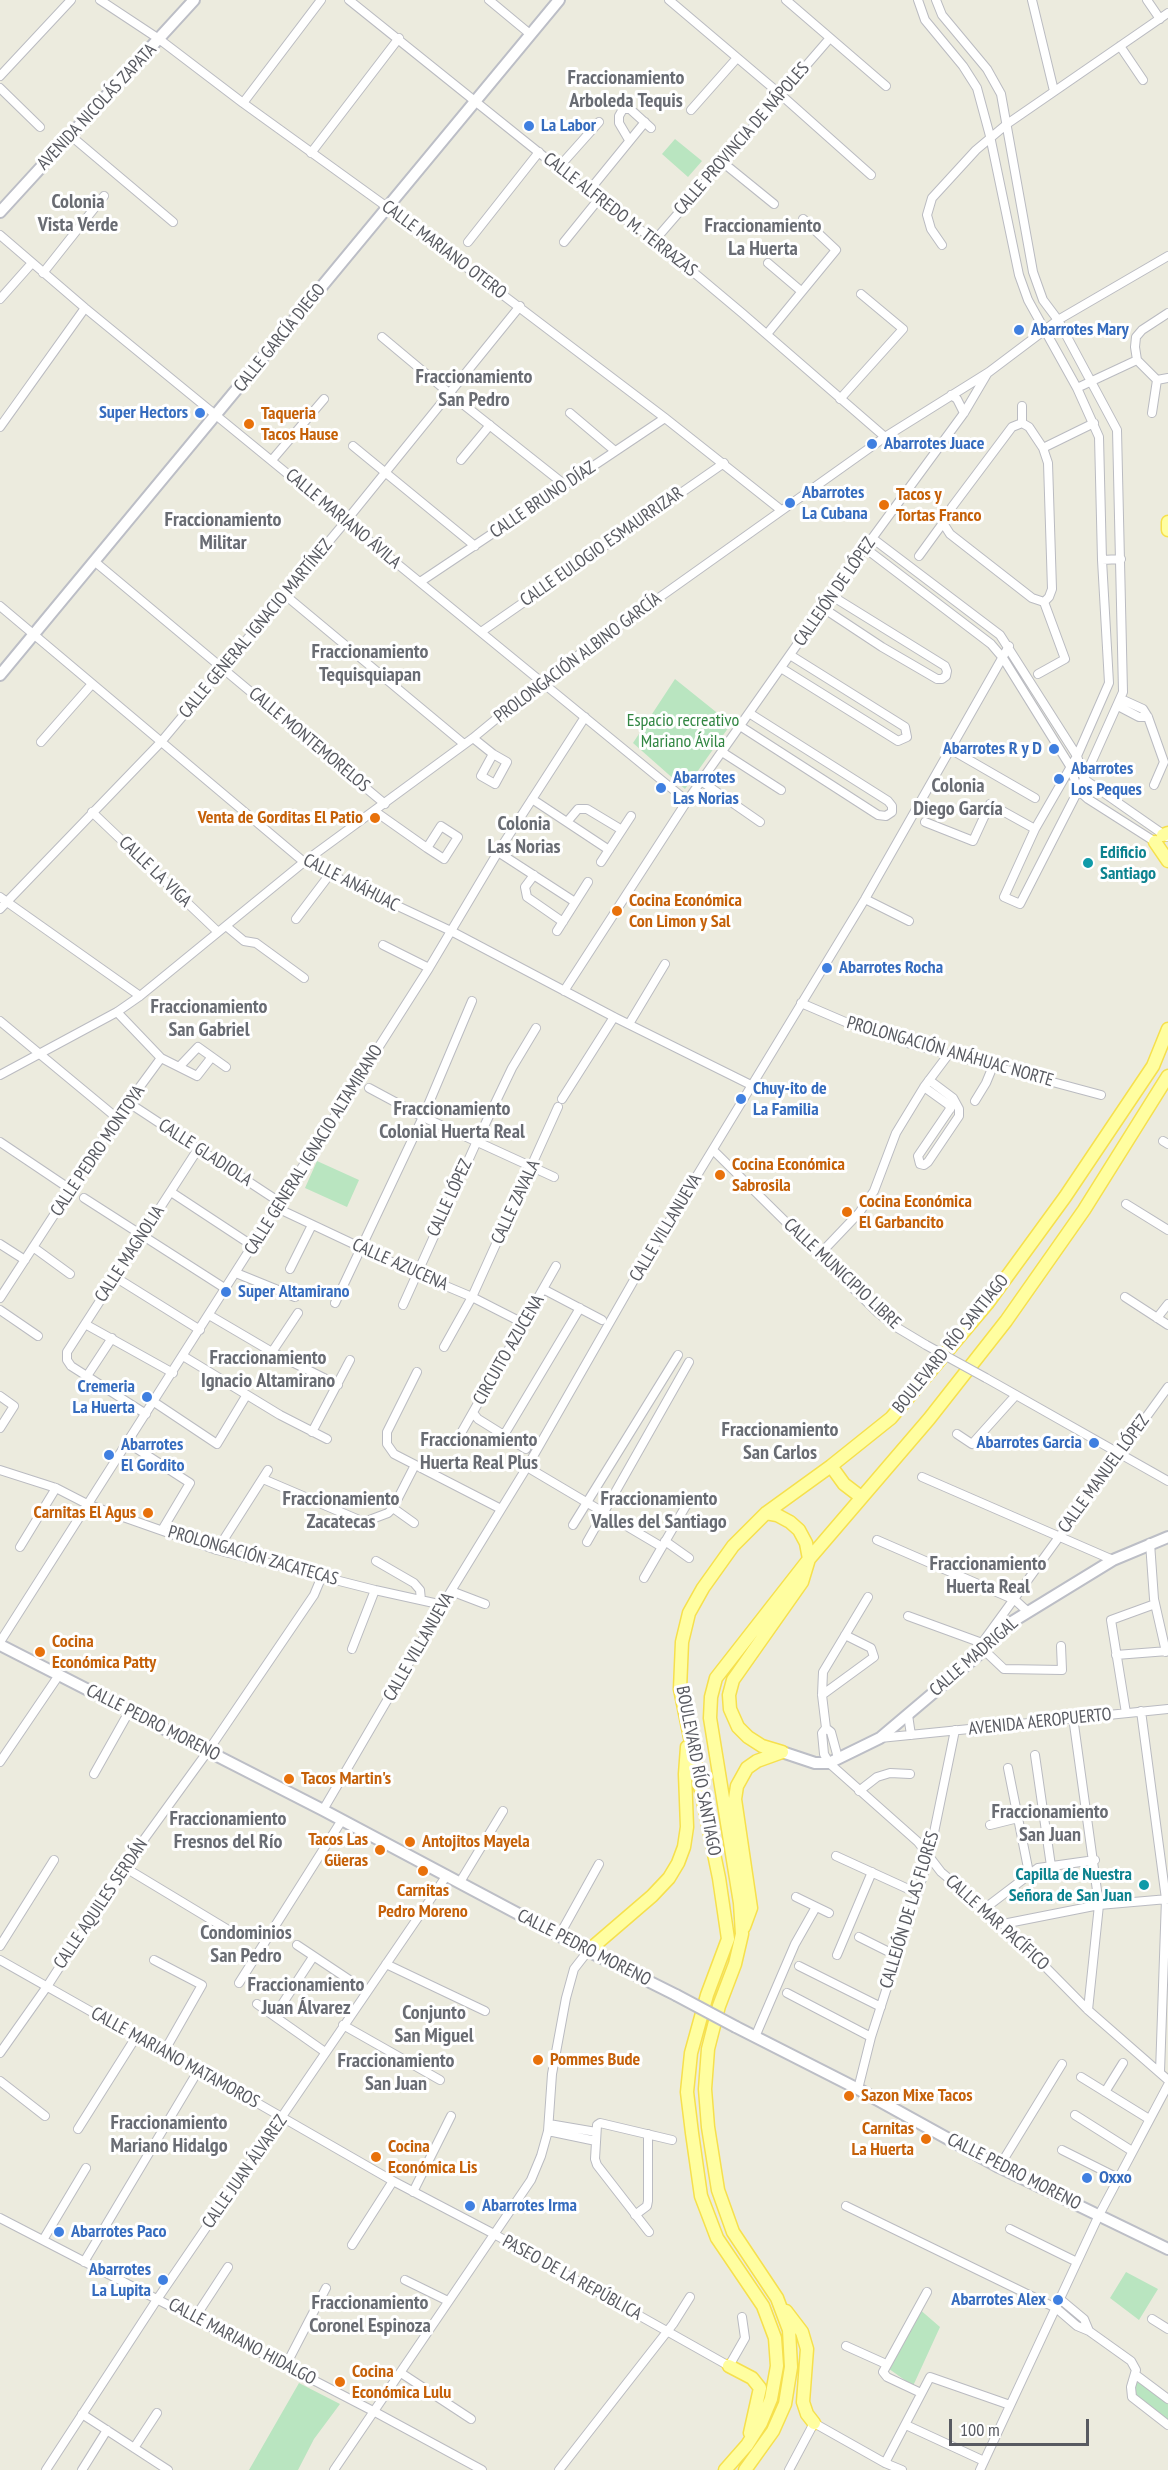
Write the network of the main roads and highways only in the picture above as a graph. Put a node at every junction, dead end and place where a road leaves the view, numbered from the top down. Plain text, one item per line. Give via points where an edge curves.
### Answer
1 (1168, 522) edge
2 (1168, 530) edge
3 (1163, 837) edge
4 (1168, 861) edge
5 (1168, 1019) edge
6 (1167, 1032) edge
7 (1168, 1076) edge
8 (831, 1466) junction
9 (861, 1497) junction
10 (766, 1513) junction
11 (809, 1559) junction
12 (688, 1734) junction
13 (742, 1934) junction
14 (588, 1951) road end
15 (777, 2298) junction
16 (729, 2366) road end
17 (814, 2423) road end
18 (747, 2445) junction
19 (725, 2470) edge
20 (745, 2470) edge

1 - 2 main road
3 - 4 main road
5 - 6 main road, BOULEVARD RÍO SANTIAGO
6 - 8 main road, BOULEVARD RÍO SANTIAGO via 1153,1066 987,1304 891,1418
7 - 9 main road, BOULEVARD RÍO SANTIAGO via 1084,1210 1006,1321
8 - 9 main road via 844,1484
8 - 10 main road, BOULEVARD RÍO SANTIAGO
9 - 11 main road, BOULEVARD RÍO SANTIAGO
10 - 11 main road via 783,1518 799,1530
10 - 12 main road, BOULEVARD RÍO SANTIAGO via 733,1546 689,1613 682,1642 680,1689
11 - 13 main road, BOULEVARD RÍO SANTIAGO via 716,1678 711,1697 710,1718
11 - 13 main road via 802,1582 733,1680 729,1695 738,1727 762,1746 782,1752 747,1768 737,1786 735,1799 751,1908
12 - 14 main road via 687,1827 678,1863 652,1896
12 - 18 main road, BOULEVARD RÍO SANTIAGO via 728,1939 691,2054 687,2092 701,2196 717,2238 763,2306 776,2338 776,2384
13 - 15 main road, BOULEVARD RÍO SANTIAGO via 708,2049 708,2127 718,2190 733,2232
15 - 17 main road via 802,2332 807,2349 803,2402
15 - 20 main road, BOULEVARD RÍO SANTIAGO via 789,2330 791,2367 785,2404 769,2438
16 - 18 main road via 752,2378 760,2388
18 - 19 main road, BOULEVARD RÍO SANTIAGO

